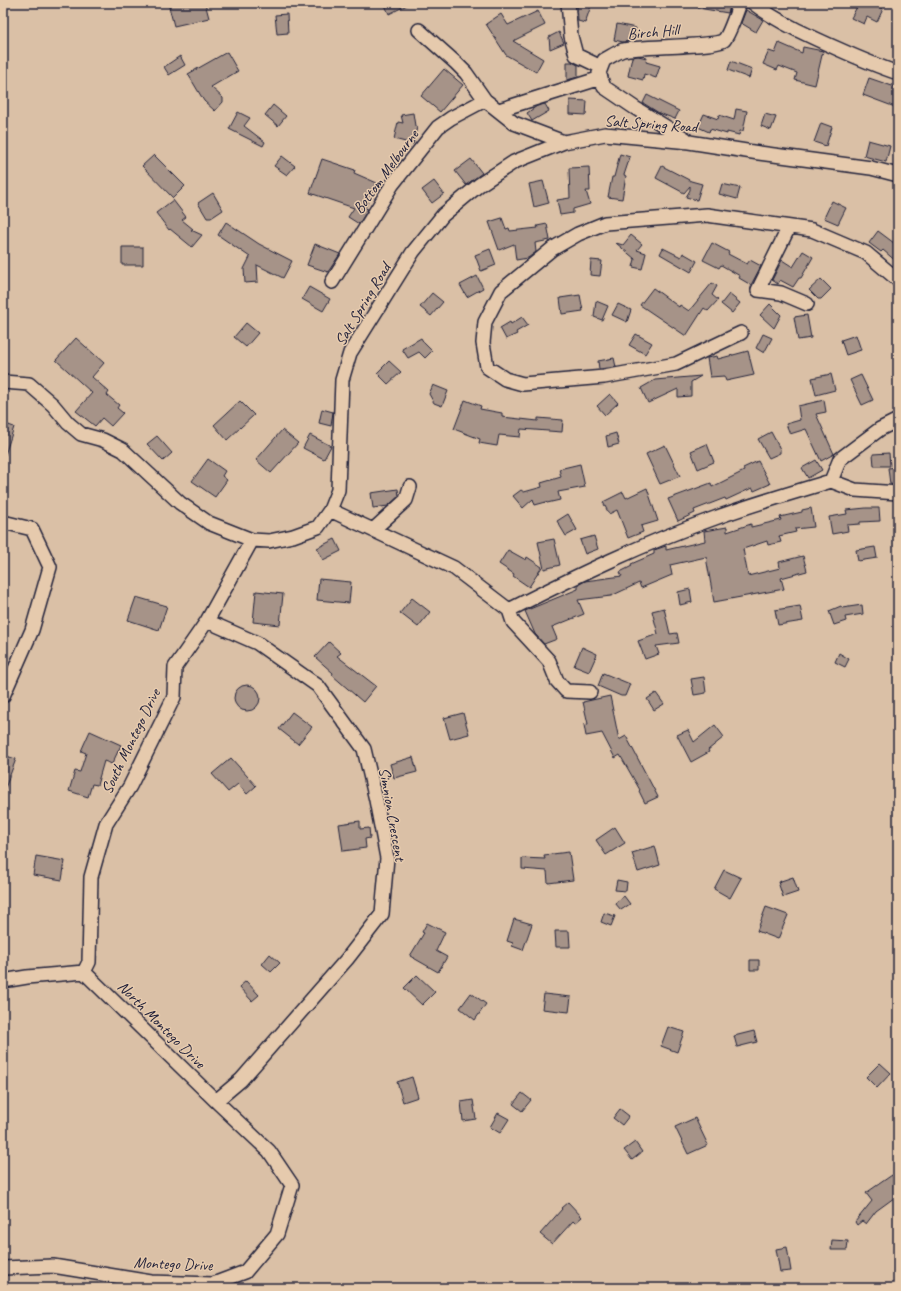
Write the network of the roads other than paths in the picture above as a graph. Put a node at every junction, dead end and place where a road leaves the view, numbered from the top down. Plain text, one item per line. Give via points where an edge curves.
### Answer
1 (568, 3) edge
2 (740, 3) edge
3 (752, 3) edge
4 (418, 30) dead end
5 (601, 73) junction
6 (898, 73) edge
7 (485, 100) junction
8 (499, 110) junction
9 (564, 142) junction
10 (690, 142) junction
11 (898, 175) edge
12 (789, 226) junction
13 (898, 280) edge
14 (332, 282) dead end
15 (806, 304) dead end
16 (741, 334) dead end
17 (3, 382) edge
18 (898, 420) edge
19 (830, 481) junction
20 (410, 488) dead end
21 (898, 493) edge
22 (330, 510) junction
23 (3, 522) edge
24 (373, 530) junction
25 (252, 540) junction
26 (509, 610) junction
27 (207, 621) junction
28 (590, 692) dead end
29 (3, 696) edge
30 (84, 972) junction
31 (3, 981) edge
32 (216, 1101) junction
33 (3, 1268) edge

1 - 5 street via 571,36 576,54
2 - 5 street, Birch Hill via 729,33 722,41 622,50 604,60
3 - 6 street via 772,17 807,35 876,66
4 - 7 street via 466,73
5 - 8 street
5 - 10 street via 604,87
7 - 8 street
7 - 14 street, Bottom Melbourne via 438,127 392,185
8 - 9 street via 514,123
9 - 10 street, Salt Spring Road via 605,134
9 - 22 street, Salt Spring Road via 514,162 479,184 443,215 414,252 370,319 350,352 342,380 338,490
10 - 11 street, Salt Spring Road via 871,168
12 - 13 street via 812,230 866,253
12 - 15 street via 758,290 781,293
12 - 16 street via 707,215 605,223 578,234 552,249 501,291 485,322 483,343 487,367 505,379 523,384 604,377 676,364
17 - 25 street, Salt Spring Road via 29,384 81,434 103,440 123,450 180,503 210,523
18 - 19 street via 880,429 840,459
19 - 21 street via 855,490
19 - 26 street via 715,518 659,540
20 - 24 street via 406,500
22 - 24 street
22 - 25 street, Salt Spring Road via 318,526 293,536 269,541
23 - 29 street via 32,529 50,567 32,630
24 - 26 street via 454,568
25 - 27 street, South Montego Drive
26 - 28 street via 512,622 549,661 557,681 566,691
27 - 30 street, South Montego Drive via 175,667 174,697 130,786 106,824 92,877 89,962
27 - 32 street, Simnion Crescent via 257,643 318,686 364,749 387,858 382,914 347,959 241,1080
30 - 31 street
30 - 32 street, North Montego Drive
32 - 33 street, Montego Drive via 269,1151 292,1185 277,1234 245,1272 213,1284 152,1282 53,1266

